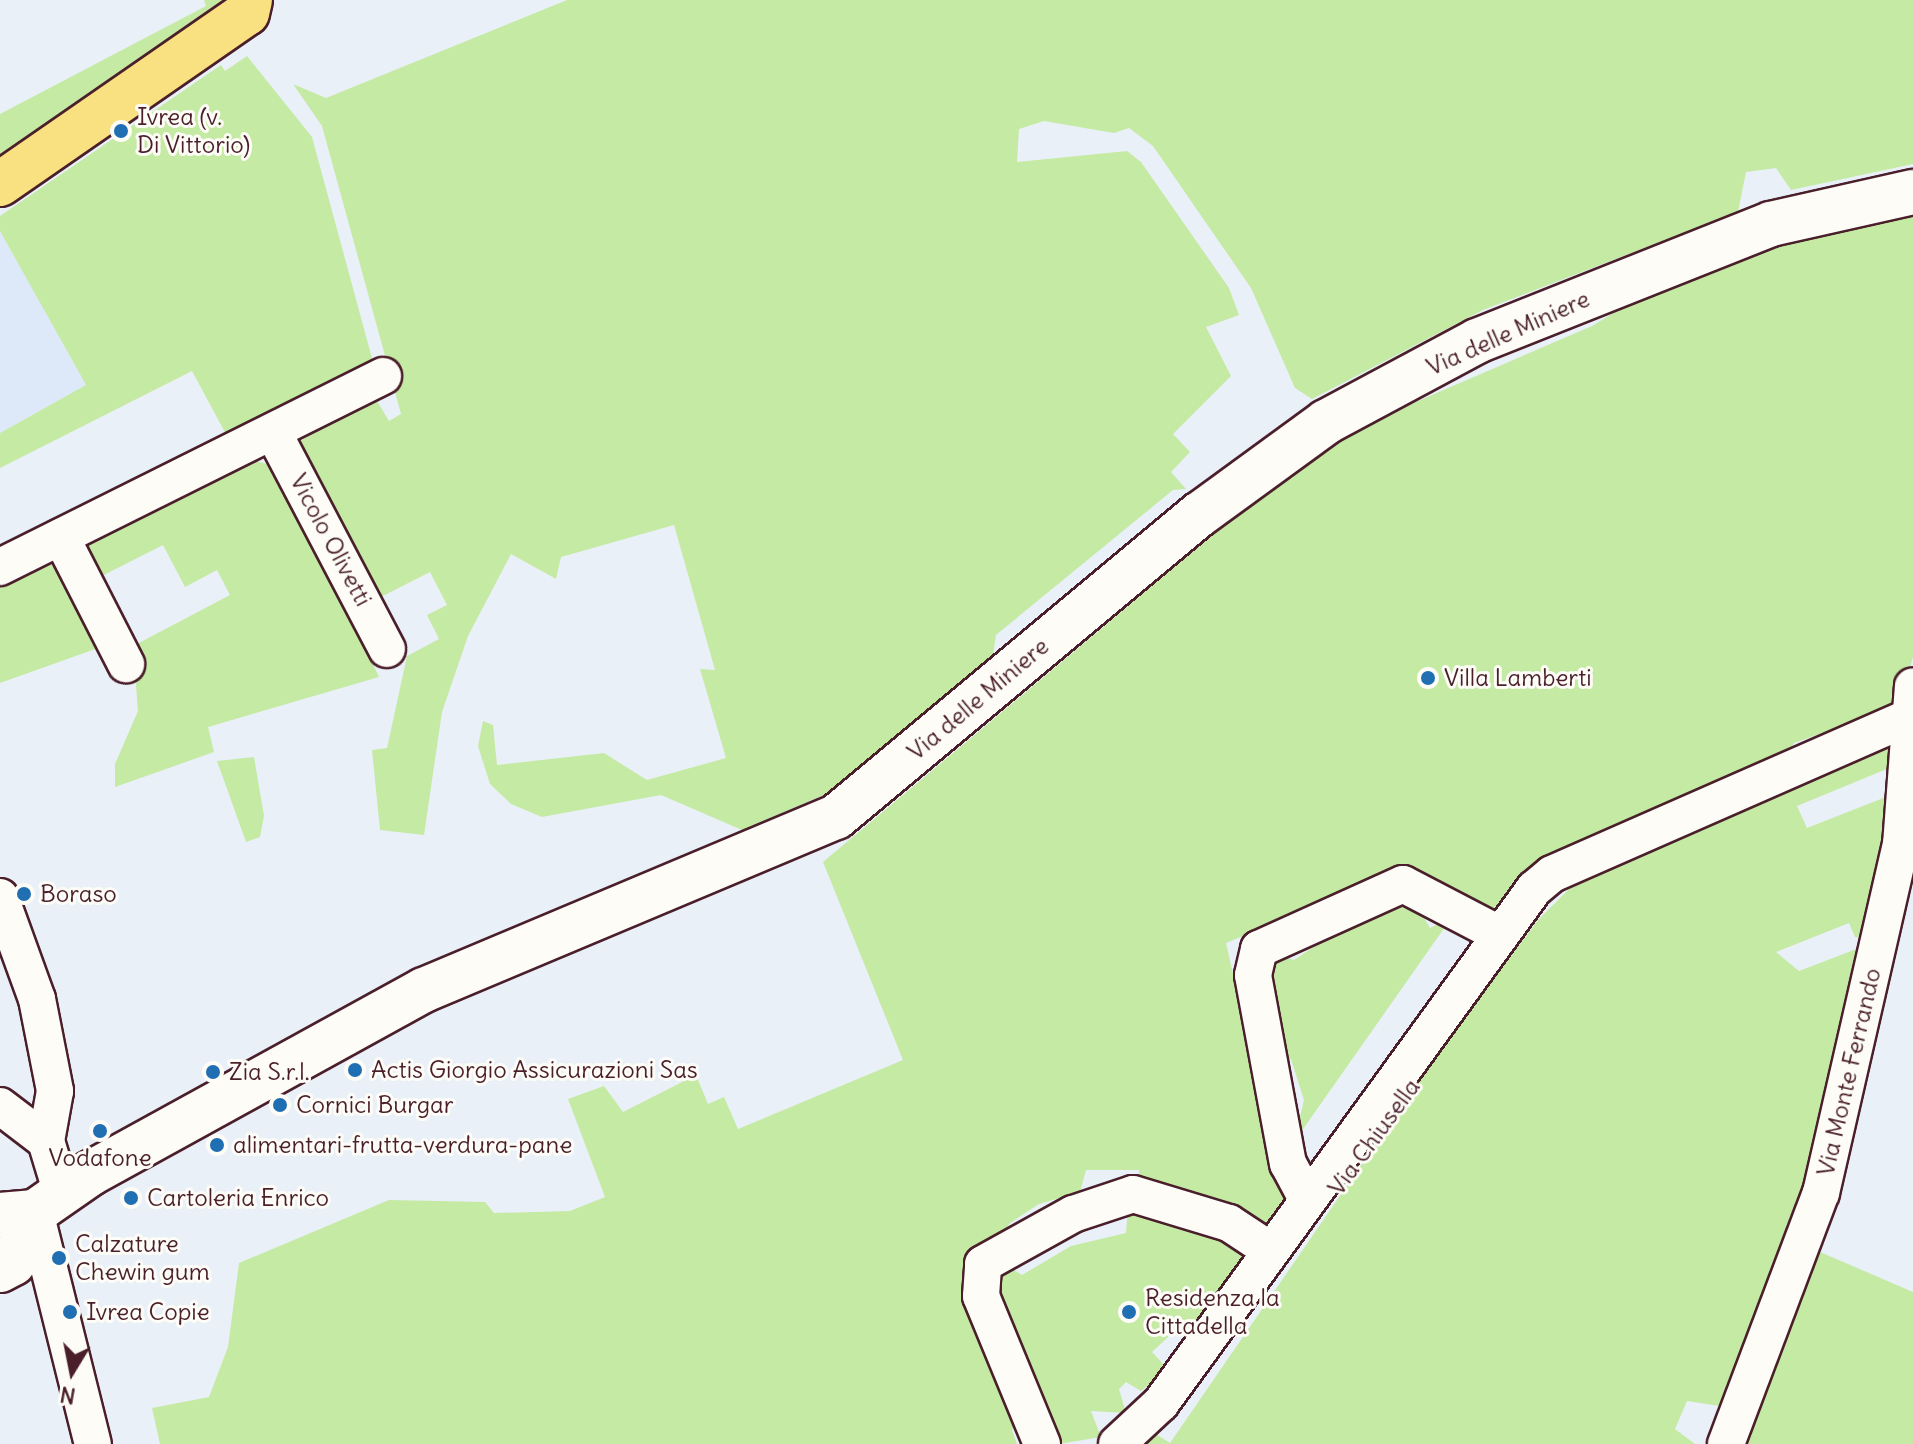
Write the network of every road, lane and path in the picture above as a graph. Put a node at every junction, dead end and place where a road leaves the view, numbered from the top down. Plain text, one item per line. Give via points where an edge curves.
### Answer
1 (250, 0) edge
2 (0, 184) edge
3 (1913, 192) edge
4 (383, 376) dead end
5 (273, 432) junction
6 (61, 537) junction
7 (0, 567) edge
8 (387, 649) dead end
9 (126, 664) dead end
10 (1910, 702) edge
11 (1564, 871) junction
12 (0, 897) edge
13 (1497, 933) junction
14 (0, 1106) edge
15 (46, 1141) junction
16 (1307, 1199) junction
17 (32, 1207) edge
18 (1270, 1250) junction
19 (0, 1270) edge
20 (1183, 1403) dead end
21 (93, 1444) edge
22 (1042, 1444) edge
23 (1117, 1444) edge
24 (1726, 1444) edge

1 - 2 main road via 247,13
3 - 17 street, Via delle Miniere via 1771,224 1477,341 1326,422 1200,514 836,817 424,990
4 - 5 street
5 - 6 street
5 - 8 street, Vicolo Olivetti
6 - 7 street
6 - 9 street
10 - 11 street, Via Chiusella
10 - 24 street, Via Monte Ferrando via 1901,845 1821,1193
11 - 13 street, Via Chiusella via 1534,889
11 - 20 street, Via Chiusella
12 - 15 street via 37,999 55,1091
13 - 16 street, Via Chiusella
13 - 16 street, Via Chiusella via 1403,884 1259,949 1253,975 1288,1164
14 - 15 street
15 - 17 street
16 - 18 street, Via Chiusella
17 - 19 street via 13,1263
17 - 21 street
18 - 22 street via 1229,1223 1133,1194 1073,1214 983,1264 981,1296
18 - 23 street, Via Chiusella via 1161,1403

